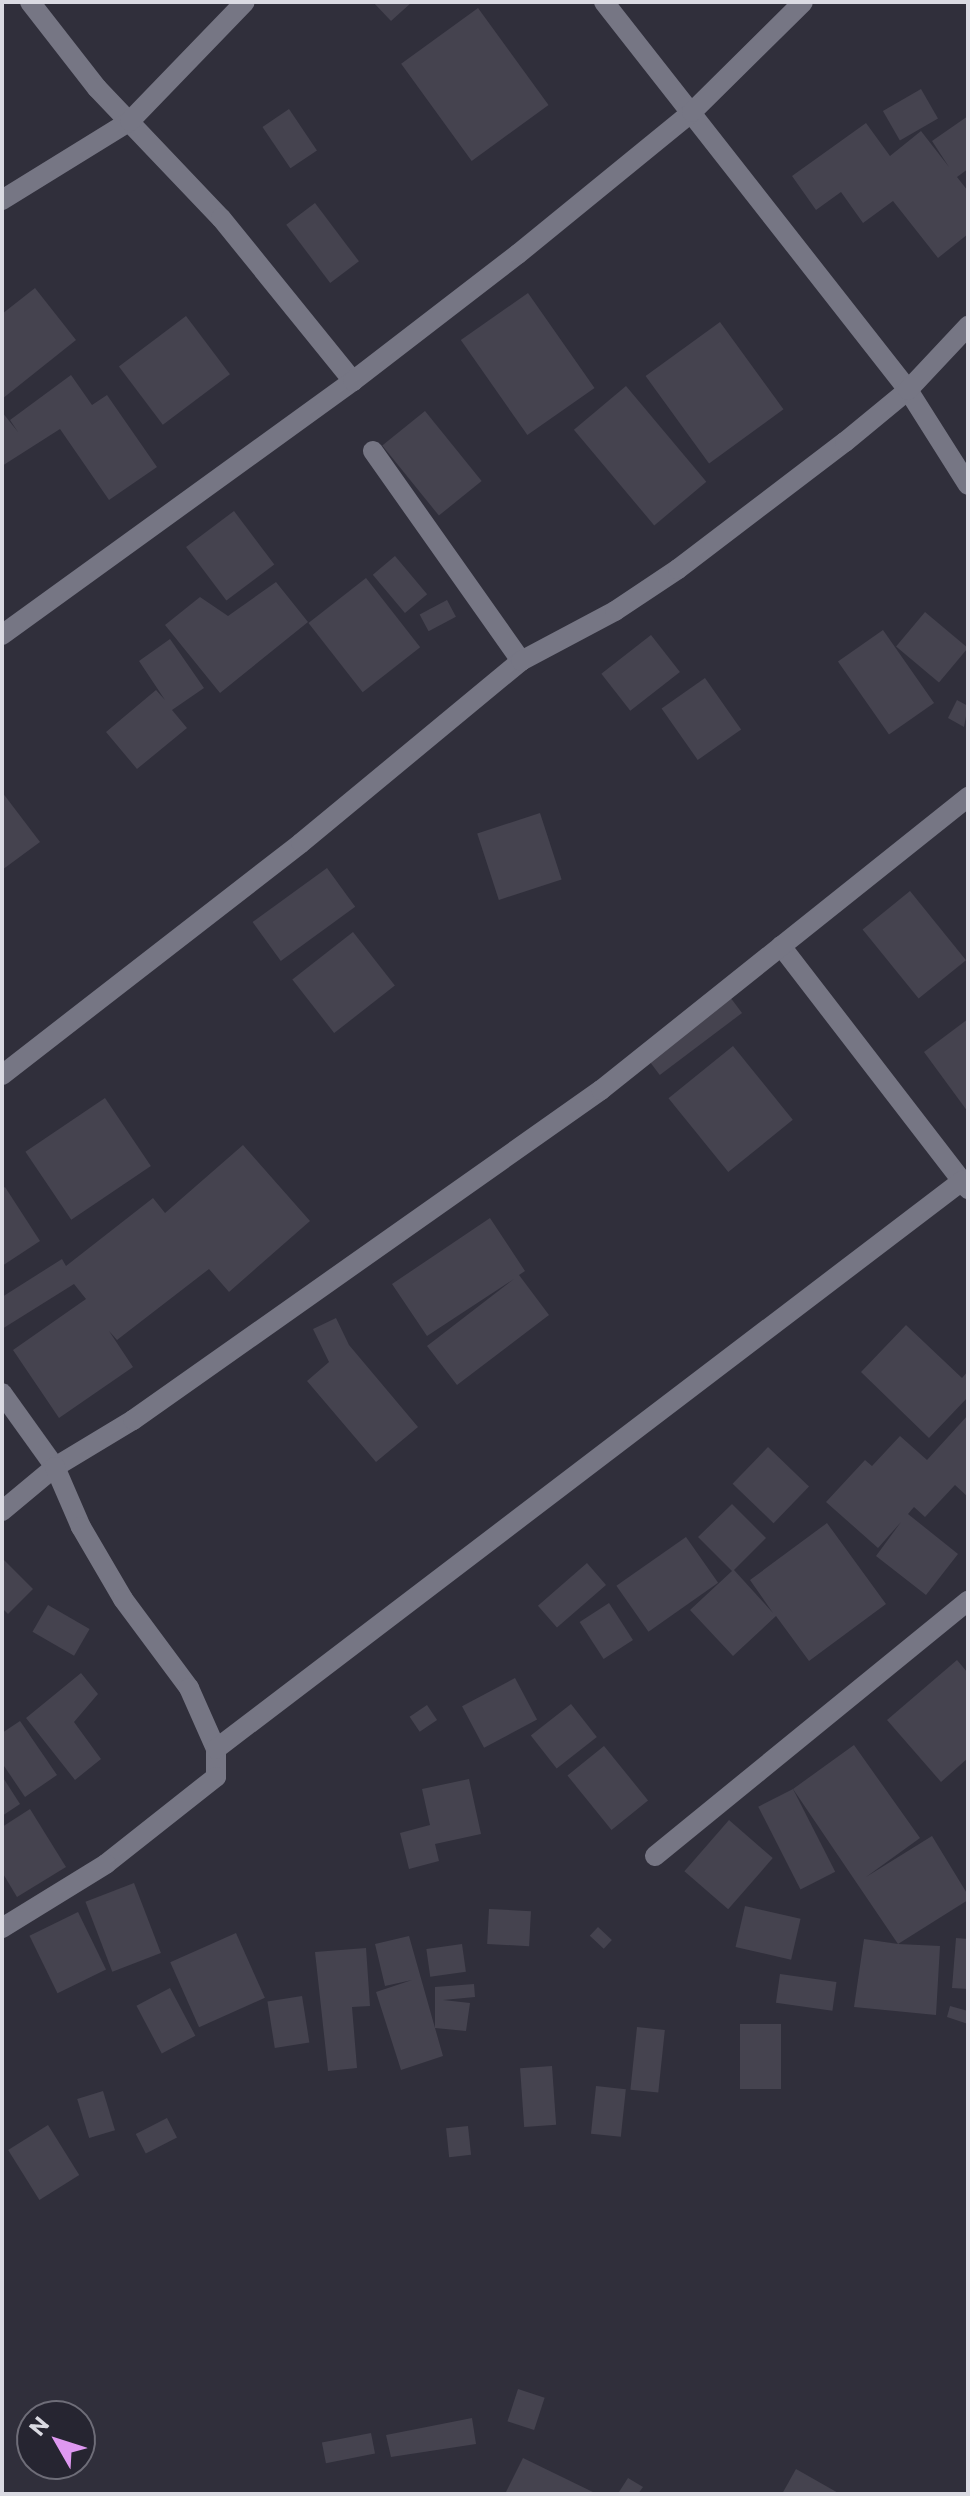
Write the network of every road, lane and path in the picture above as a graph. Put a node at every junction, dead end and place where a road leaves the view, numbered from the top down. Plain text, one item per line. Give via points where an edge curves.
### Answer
1 (30, 2) edge
2 (245, 2) edge
3 (604, 2) edge
4 (803, 2) edge
5 (692, 112) junction
6 (130, 121) junction
7 (2, 200) edge
8 (968, 326) edge
9 (353, 381) junction
10 (908, 390) junction
11 (373, 451) dead end
12 (968, 485) edge
13 (2, 635) edge
14 (521, 661) junction
15 (968, 797) edge
16 (781, 946) junction
17 (2, 1075) edge
18 (965, 1185) edge
19 (2, 1393) edge
20 (55, 1467) junction
21 (2, 1511) edge
22 (968, 1601) edge
23 (216, 1749) junction
24 (655, 1856) dead end
25 (2, 1928) edge

1 - 6 street
2 - 6 street
3 - 5 street
4 - 5 street
5 - 9 street
5 - 10 street
6 - 7 street
6 - 9 street via 221,218
8 - 10 street
9 - 13 street
10 - 12 street
10 - 14 street via 678,569 615,611
11 - 14 street
14 - 17 street via 301,843
15 - 16 street
16 - 18 street
16 - 20 street via 601,1090 133,1420
18 - 23 street
19 - 20 street
20 - 21 street
20 - 23 street via 81,1527 123,1599 189,1688
22 - 24 street
23 - 25 street via 216,1777 178,1810 106,1864

